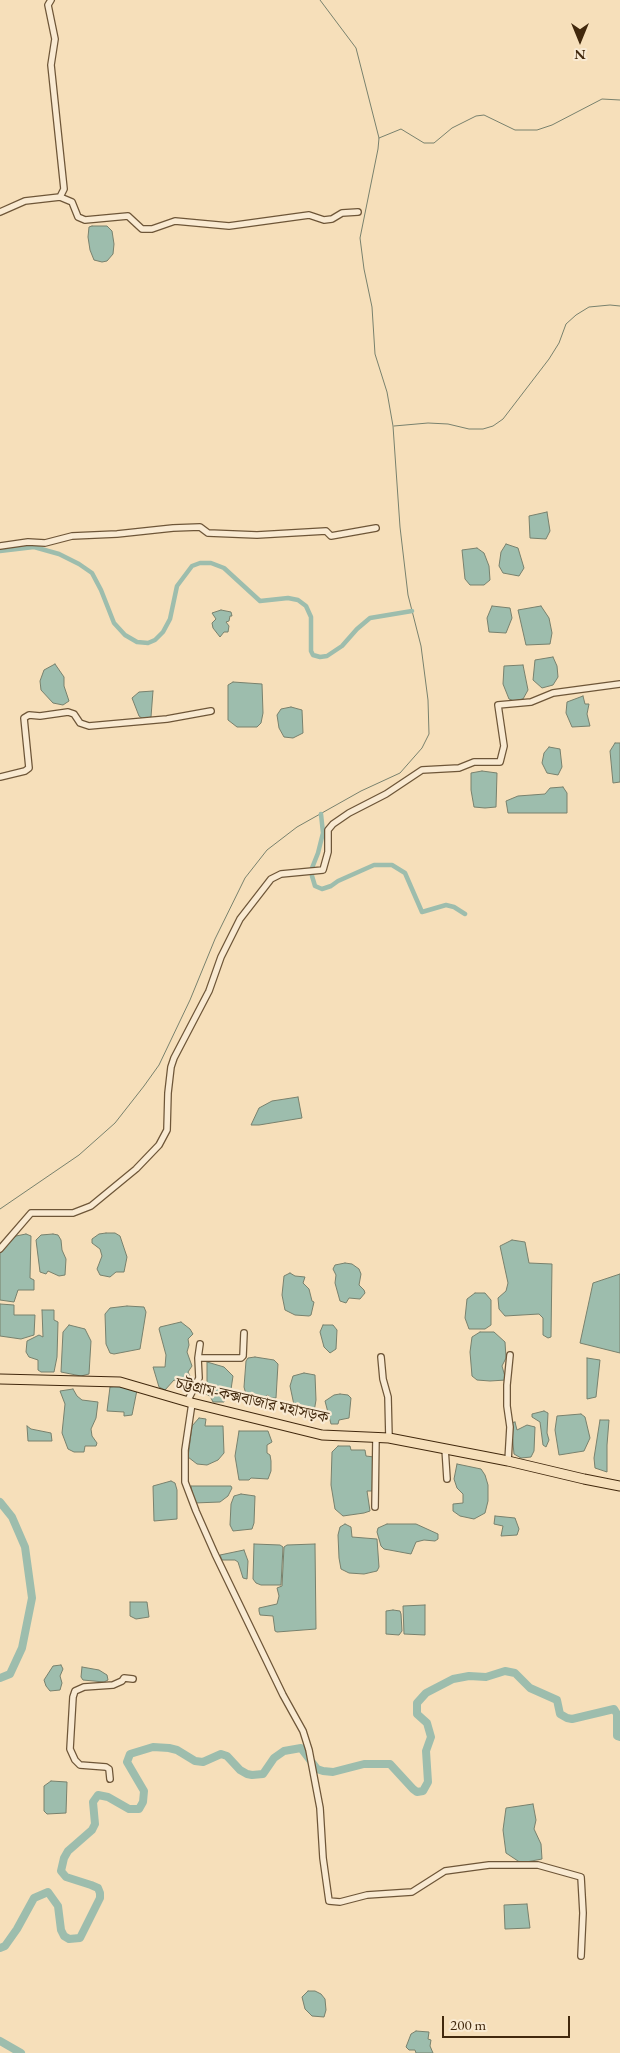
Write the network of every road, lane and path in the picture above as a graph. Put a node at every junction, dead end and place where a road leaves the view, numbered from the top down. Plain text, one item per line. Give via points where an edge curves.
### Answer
1 (51, 0) edge
2 (60, 197) junction
3 (0, 212) edge
4 (358, 212) dead end
5 (376, 528) dead end
6 (0, 546) edge
7 (620, 684) edge
8 (211, 711) dead end
9 (0, 777) edge
10 (0, 1249) edge
11 (244, 1333) dead end
12 (200, 1344) dead end
13 (510, 1355) dead end
14 (381, 1357) dead end
15 (198, 1358) junction
16 (0, 1373) edge
17 (0, 1379) edge
18 (14, 1379) junction
19 (190, 1402) junction
20 (376, 1437) junction
21 (388, 1438) junction
22 (445, 1448) junction
23 (508, 1461) junction
24 (447, 1479) dead end
25 (620, 1486) edge
26 (375, 1507) dead end
27 (133, 1679) dead end
28 (110, 1779) dead end
29 (581, 1956) dead end

1 - 2 street via 48,5 55,39 51,65 64,189
2 - 3 street via 26,201
2 - 4 street via 72,202 78,217 85,220 128,216 142,229 175,222 229,226 309,215 324,220 342,213
5 - 6 street via 331,536 326,531 257,535 208,532 200,527 173,528
7 - 10 street via 498,705 504,746 500,762 474,762 459,768 422,770 349,813 328,830 328,852 323,870 281,874 271,879 240,919 171,1067 167,1130 159,1145 136,1169 91,1206 74,1213 32,1213
8 - 9 street via 167,719 90,726 80,724 74,714 68,712 29,715 24,718 29,768
11 - 15 street via 241,1358
12 - 15 street
13 - 23 street
14 - 21 street via 388,1397
15 - 19 street via 199,1378
16 - 18 highway, চট্টগ্রাম-কক্সবাজার মহাসড়ক
17 - 18 highway, চট্টগ্রাম-কক্সবাজার মহাসড়ক
18 - 19 highway, চট্টগ্রাম-কক্সবাজার মহাসড়ক via 120,1382
19 - 20 highway, চট্টগ্রাম-কক্সবাজার মহাসড়ক via 322,1435
19 - 29 street via 185,1482 229,1584 303,1731 320,1808 329,1901 412,1892 445,1871 489,1865 538,1865 581,1877 584,1913
20 - 21 highway, চট্টগ্রাম-কক্সবাজার মহাসড়ক
20 - 26 street
21 - 22 highway, চট্টগ্রাম-কক্সবাজার মহাসড়ক
22 - 23 highway, চট্টগ্রাম-কক্সবাজার মহাসড়ক
22 - 24 street
23 - 25 highway, চট্টগ্রাম-কক্সবাজার মহাসড়ক
27 - 28 street via 124,1678 113,1685 84,1687 75,1691 72,1697 72,1754 80,1765 106,1767

